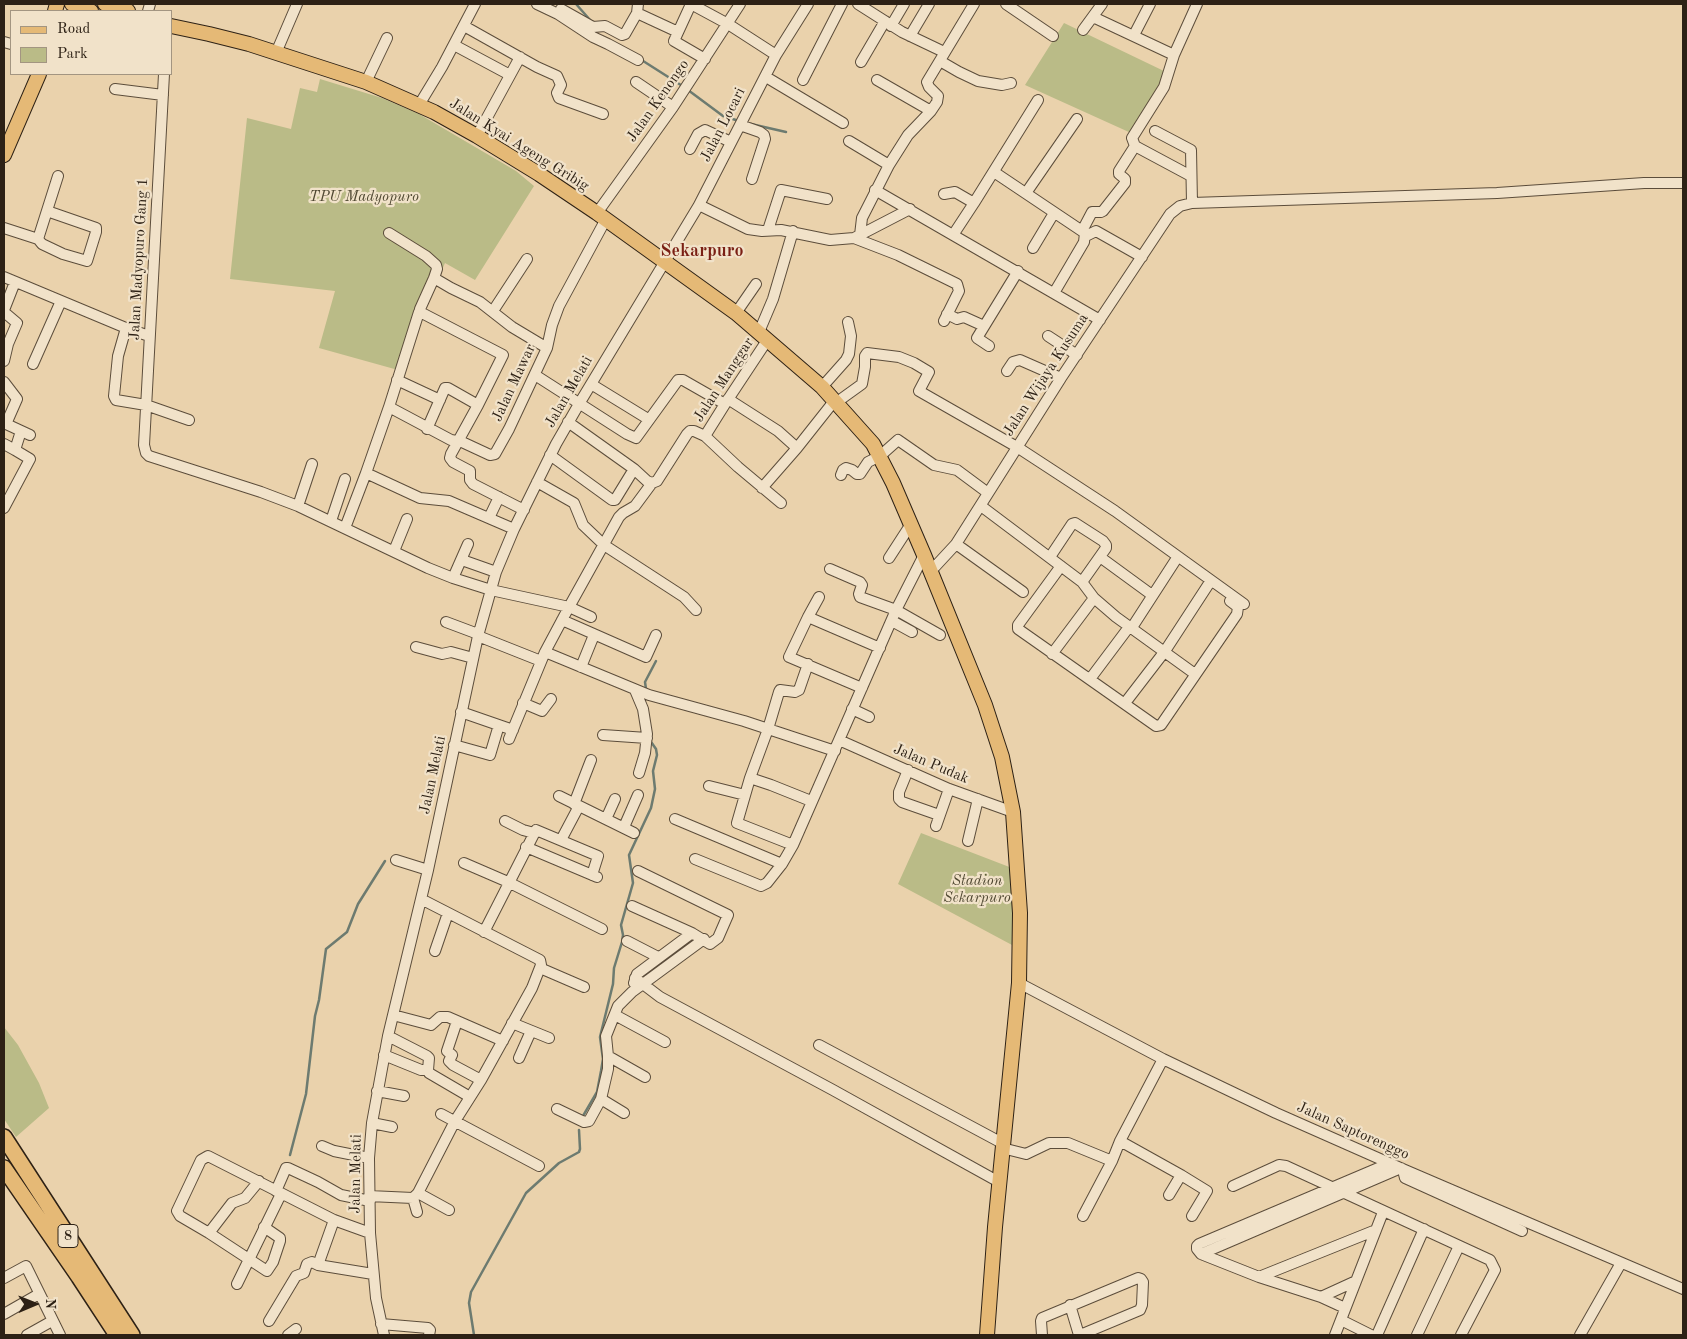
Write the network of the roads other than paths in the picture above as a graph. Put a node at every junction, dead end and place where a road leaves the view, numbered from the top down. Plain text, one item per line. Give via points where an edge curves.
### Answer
1 (70, 4) edge
2 (105, 4) edge
3 (296, 4) edge
4 (475, 4) edge
5 (536, 4) edge
6 (552, 4) edge
7 (691, 4) edge
8 (740, 4) edge
9 (808, 4) edge
10 (842, 4) edge
11 (858, 4) edge
12 (904, 4) edge
13 (929, 4) edge
14 (974, 4) edge
15 (1006, 4) edge
16 (1102, 4) edge
17 (1150, 4) edge
18 (1197, 4) edge
19 (871, 8) edge
20 (1019, 8) edge
21 (638, 9) edge
22 (87, 10) edge
23 (125, 10) edge
24 (1093, 17) junction
25 (728, 24) junction
26 (888, 24) junction
27 (172, 26) edge
28 (464, 26) junction
29 (1083, 30) dead end
30 (593, 31) junction
31 (678, 32) junction
32 (1134, 35) junction
33 (910, 36) junction
34 (1054, 36) dead end
35 (387, 38) dead end
36 (454, 45) junction
37 (276, 53) junction
38 (776, 54) junction
39 (1174, 55) junction
40 (942, 56) junction
41 (520, 57) junction
42 (704, 59) junction
43 (638, 60) dead end
44 (861, 62) dead end
45 (510, 74) junction
46 (39, 75) edge
47 (164, 75) edge
48 (766, 77) junction
49 (803, 80) dead end
50 (877, 80) dead end
51 (366, 82) junction
52 (636, 82) dead end
53 (1012, 83) dead end
54 (115, 89) dead end
55 (163, 95) junction
56 (1038, 100) dead end
57 (419, 106) junction
58 (673, 107) junction
59 (931, 111) junction
60 (603, 114) dead end
61 (1077, 120) dead end
62 (741, 123) junction
63 (842, 123) dead end
64 (1155, 130) dead end
65 (477, 136) junction
66 (849, 141) dead end
67 (731, 142) junction
68 (1134, 142) junction
69 (690, 149) dead end
70 (4, 155) edge
71 (889, 164) junction
72 (994, 172) junction
73 (58, 176) dead end
74 (1191, 176) junction
75 (752, 179) dead end
76 (1683, 183) edge
77 (875, 190) junction
78 (1026, 193) junction
79 (944, 194) dead end
80 (827, 199) dead end
81 (974, 203) junction
82 (1192, 203) junction
83 (699, 205) junction
84 (910, 209) junction
85 (47, 211) junction
86 (1054, 213) junction
87 (601, 216) junction
88 (4, 228) edge
89 (768, 230) junction
90 (793, 231) junction
91 (389, 233) dead end
92 (1084, 233) junction
93 (952, 235) junction
94 (857, 236) junction
95 (38, 239) junction
96 (1033, 248) dead end
97 (1142, 257) junction
98 (527, 259) dead end
99 (666, 261) junction
100 (1018, 271) junction
101 (4, 277) edge
102 (434, 278) junction
103 (15, 282) junction
104 (756, 284) dead end
105 (1054, 293) junction
106 (61, 301) junction
107 (4, 311) edge
108 (419, 312) junction
109 (493, 312) junction
110 (736, 313) junction
111 (1100, 320) junction
112 (848, 322) dead end
113 (984, 326) junction
114 (126, 328) junction
115 (763, 335) junction
116 (149, 336) junction
117 (1048, 336) dead end
118 (989, 346) dead end
119 (547, 348) junction
120 (1077, 355) junction
121 (4, 361) edge
122 (33, 364) dead end
123 (1007, 370) dead end
124 (535, 375) junction
125 (1061, 378) junction
126 (397, 380) junction
127 (4, 382) edge
128 (591, 384) junction
129 (822, 387) junction
130 (440, 400) junction
131 (727, 401) junction
132 (836, 401) junction
133 (579, 404) junction
134 (146, 405) junction
135 (478, 405) junction
136 (390, 408) junction
137 (648, 419) junction
138 (190, 420) dead end
139 (568, 422) junction
140 (5, 423) edge
141 (427, 429) junction
142 (706, 436) junction
143 (458, 442) junction
144 (4, 444) edge
145 (1017, 447) junction
146 (797, 448) junction
147 (15, 450) junction
148 (550, 455) junction
149 (880, 456) junction
150 (312, 464) dead end
151 (634, 468) junction
152 (366, 473) junction
153 (841, 474) dead end
154 (345, 479) dead end
155 (537, 482) junction
156 (652, 483) junction
157 (762, 488) junction
158 (988, 494) junction
159 (499, 497) junction
160 (781, 503) dead end
161 (298, 506) junction
162 (980, 506) junction
163 (4, 508) edge
164 (524, 510) junction
165 (489, 518) junction
166 (407, 519) dead end
167 (331, 521) junction
168 (1121, 523) dead end
169 (911, 524) junction
170 (345, 528) junction
171 (514, 529) junction
172 (468, 544) dead end
173 (956, 544) junction
174 (604, 545) junction
175 (394, 551) junction
176 (924, 555) junction
177 (1050, 557) junction
178 (1100, 557) junction
179 (890, 558) dead end
180 (462, 560) junction
181 (1175, 562) junction
182 (1061, 566) junction
183 (830, 569) dead end
184 (931, 571) junction
185 (496, 572) junction
186 (454, 578) junction
187 (1082, 582) junction
188 (1208, 585) junction
189 (491, 590) junction
190 (1023, 592) dead end
191 (1152, 595) junction
192 (819, 597) dead end
193 (1094, 598) junction
194 (1244, 604) dead end
195 (569, 607) junction
196 (696, 610) dead end
197 (896, 610) junction
198 (808, 616) junction
199 (590, 617) dead end
200 (562, 620) junction
201 (892, 621) junction
202 (446, 622) dead end
203 (1130, 628) junction
204 (912, 632) dead end
205 (478, 635) junction
206 (594, 635) junction
207 (656, 635) dead end
208 (940, 635) dead end
209 (416, 647) dead end
210 (880, 648) junction
211 (1165, 651) junction
212 (1052, 654) junction
213 (543, 656) junction
214 (473, 658) junction
215 (808, 664) junction
216 (581, 667) junction
217 (1195, 674) junction
218 (1090, 679) junction
219 (862, 688) junction
220 (641, 692) junction
221 (551, 699) dead end
222 (523, 703) junction
223 (1125, 703) junction
224 (852, 709) junction
225 (461, 712) junction
226 (869, 717) dead end
227 (499, 726) junction
228 (768, 729) junction
229 (603, 735) dead end
230 (647, 738) junction
231 (839, 740) junction
232 (454, 745) junction
233 (835, 751) junction
234 (591, 760) dead end
235 (908, 770) junction
236 (639, 773) dead end
237 (750, 778) junction
238 (709, 786) dead end
239 (949, 789) junction
240 (638, 795) dead end
241 (559, 796) dead end
242 (745, 796) junction
243 (615, 799) dead end
244 (978, 799) junction
245 (811, 801) junction
246 (576, 805) junction
247 (1013, 812) junction
248 (939, 815) junction
249 (606, 819) junction
250 (675, 819) dead end
251 (505, 821) dead end
252 (936, 826) dead end
253 (624, 827) junction
254 (534, 833) junction
255 (634, 833) dead end
256 (561, 840) junction
257 (968, 841) dead end
258 (793, 845) junction
259 (526, 848) junction
260 (695, 859) dead end
261 (396, 860) dead end
262 (464, 863) dead end
263 (782, 864) junction
264 (428, 870) junction
265 (638, 871) dead end
266 (508, 882) junction
267 (421, 899) junction
268 (632, 906) dead end
269 (448, 913) junction
270 (602, 929) dead end
271 (484, 932) junction
272 (692, 933) junction
273 (704, 939) junction
274 (627, 941) dead end
275 (434, 951) dead end
276 (658, 957) junction
277 (540, 968) junction
278 (639, 982) junction
279 (1019, 983) junction
280 (584, 987) dead end
281 (393, 1015) junction
282 (614, 1015) junction
283 (457, 1021) junction
284 (512, 1023) junction
285 (530, 1031) junction
286 (388, 1036) junction
287 (549, 1038) dead end
288 (503, 1041) junction
289 (665, 1042) dead end
290 (819, 1045) dead end
291 (384, 1055) junction
292 (608, 1056) junction
293 (519, 1058) dead end
294 (1164, 1059) junction
295 (428, 1070) junction
296 (645, 1077) dead end
297 (481, 1080) junction
298 (377, 1091) junction
299 (404, 1096) dead end
300 (470, 1097) junction
301 (601, 1099) junction
302 (557, 1109) dead end
303 (624, 1113) dead end
304 (441, 1114) dead end
305 (455, 1121) junction
306 (372, 1123) junction
307 (392, 1127) dead end
308 (4, 1137) edge
309 (1120, 1141) junction
310 (322, 1146) dead end
311 (1002, 1146) junction
312 (369, 1158) junction
313 (1112, 1161) junction
314 (1390, 1163) junction
315 (539, 1166) dead end
316 (4, 1168) edge
317 (1403, 1169) junction
318 (1180, 1175) junction
319 (259, 1181) junction
320 (999, 1182) junction
321 (1233, 1186) dead end
322 (1331, 1187) junction
323 (278, 1191) junction
324 (1342, 1193) junction
325 (416, 1195) junction
326 (1169, 1195) dead end
327 (369, 1198) junction
328 (449, 1210) dead end
329 (417, 1212) dead end
330 (1384, 1212) junction
331 (1083, 1216) dead end
332 (1192, 1216) dead end
333 (1506, 1218) junction
334 (334, 1220) junction
335 (1269, 1220) junction
336 (264, 1227) junction
337 (1424, 1229) junction
338 (1376, 1230) junction
339 (1522, 1231) dead end
340 (209, 1233) junction
341 (370, 1233) junction
342 (1459, 1246) junction
343 (249, 1260) junction
344 (1621, 1263) junction
345 (318, 1265) junction
346 (373, 1274) junction
347 (1259, 1277) junction
348 (4, 1278) edge
349 (1356, 1281) junction
350 (237, 1284) dead end
351 (1683, 1289) edge
352 (39, 1294) junction
353 (1320, 1297) junction
354 (1070, 1306) junction
355 (1345, 1308) junction
356 (4, 1314) edge
357 (1341, 1320) junction
358 (52, 1321) junction
359 (269, 1321) dead end
360 (381, 1324) junction
361 (27, 1335) edge
362 (60, 1335) edge
363 (117, 1335) edge
364 (132, 1335) edge
365 (384, 1335) edge
366 (429, 1335) edge
367 (987, 1335) edge
368 (1042, 1335) edge
369 (1080, 1335) edge
370 (1335, 1335) edge
371 (1371, 1335) edge
372 (1377, 1335) edge
373 (1418, 1335) edge
374 (1461, 1335) edge
375 (1580, 1335) edge

1 - 22 main road
2 - 23 main road
3 - 37 street
4 - 28 street
5 - 30 street
6 - 30 street
7 - 25 street
7 - 31 street
8 - 25 street, Jalan Kenongo
9 - 38 street, Jalan Locari
10 - 49 street
11 - 19 street
12 - 26 street
13 - 33 street
14 - 40 street
15 - 20 street
16 - 24 street
17 - 32 street
18 - 39 street
19 - 26 street
20 - 34 street
21 - 30 street via 625,34 605,26
21 - 31 street
24 - 29 street
24 - 32 street
25 - 38 street
25 - 42 street, Jalan Kenongo
26 - 33 street
26 - 44 street
27 - 37 main road, Jalan Kyai Ageng Gribig via 250,42
28 - 36 street
28 - 41 street
30 - 43 street via 608,44
31 - 42 street via 674,41
32 - 39 street
33 - 40 street
35 - 51 street
36 - 45 street
36 - 57 street
37 - 51 main road, Jalan Kyai Ageng Gribig
38 - 48 street, Jalan Locari
39 - 68 street via 1164,87
40 - 53 street via 959,72 978,81 1002,85
40 - 59 street via 927,82 938,96
41 - 45 street
41 - 60 street via 557,76 561,85 557,92 559,98
42 - 58 street, Jalan Kenongo
45 - 65 street
46 - 70 main road
47 - 55 street, Jalan Madyopuro Gang 1
48 - 62 street, Jalan Locari
48 - 63 street
50 - 59 street
51 - 57 main road, Jalan Kyai Ageng Gribig
52 - 58 street
54 - 55 street
55 - 116 street, Jalan Madyopuro Gang 1
56 - 72 street
57 - 65 main road, Jalan Kyai Ageng Gribig
58 - 87 street, Jalan Kenongo
59 - 71 street via 908,135
61 - 78 street
62 - 67 street, Jalan Locari
62 - 75 street via 764,135
64 - 74 street via 1191,150
65 - 87 main road, Jalan Kyai Ageng Gribig
66 - 71 street
67 - 69 street via 705,130 698,134
67 - 83 street, Jalan Locari
68 - 74 street
68 - 92 street via 1119,171 1125,183 1103,211 1092,212
71 - 77 street
72 - 78 street
72 - 81 street
73 - 85 street
74 - 82 street
76 - 82 street
77 - 84 street
77 - 94 street
78 - 86 street
79 - 81 street via 955,192
80 - 89 street via 781,190
81 - 93 street
82 - 97 street, Jalan Wijaya Kusuma via 1180,206 1170,214
83 - 89 street via 741,227
83 - 99 street, Jalan Locari
84 - 93 street
84 - 94 street
85 - 95 street
85 - 95 street via 96,228 96,232 85,261 42,244
86 - 92 street
86 - 96 street
87 - 99 main road, Jalan Kyai Ageng Gribig
87 - 119 street, Jalan Mawar via 559,306
88 - 95 street
89 - 90 street
90 - 94 street via 830,240
90 - 115 street, Jalan Manggar
91 - 102 street via 432,260 437,268
92 - 97 street via 1096,231
92 - 105 street via 1084,242
93 - 100 street
94 - 113 street via 957,284 959,291 945,317 964,317
97 - 111 street, Jalan Wijaya Kusuma
98 - 109 street
99 - 110 main road, Jalan Kyai Ageng Gribig
99 - 128 street, Jalan Melati
100 - 105 street
100 - 113 street
101 - 103 street
102 - 108 street
102 - 109 street
103 - 106 street
103 - 107 street
104 - 110 street
105 - 111 street
106 - 114 street
106 - 122 street
107 - 121 street via 17,323
108 - 126 street
108 - 135 street via 503,356
109 - 119 street
110 - 115 main road, Jalan Kyai Ageng Gribig
111 - 120 street, Jalan Wijaya Kusuma
112 - 129 street via 851,336 849,354
113 - 118 street via 977,339
114 - 116 street
114 - 134 street via 118,356 114,396 116,400
115 - 129 main road, Jalan Kyai Ageng Gribig
115 - 131 street, Jalan Manggar
116 - 134 street, Jalan Madyopuro Gang 1
117 - 120 street
119 - 124 street, Jalan Mawar
120 - 125 street, Jalan Wijaya Kusuma
123 - 125 street via 1013,362 1020,360
124 - 133 street
124 - 143 street, Jalan Mawar via 495,454
125 - 145 street, Jalan Wijaya Kusuma
126 - 130 street
126 - 136 street
127 - 140 street via 17,399
128 - 133 street, Jalan Melati
128 - 137 street
129 - 132 main road, Jalan Kyai Ageng Gribig
130 - 135 street via 447,388
130 - 141 street
131 - 137 street via 678,380
131 - 142 street, Jalan Manggar
131 - 146 street via 778,431
132 - 145 street via 862,384 867,353 899,357 929,371 919,391
132 - 146 street
132 - 149 main road, Jalan Kyai Ageng Gribig
133 - 137 street via 636,438
133 - 139 street, Jalan Melati
134 - 138 street
134 - 161 street, Jalan Madyopuro Gang 1 via 144,451 149,456
135 - 143 street
136 - 141 street, Jalan Mawar
136 - 152 street
139 - 148 street, Jalan Melati
139 - 151 street
140 - 147 street via 26,433
141 - 143 street, Jalan Mawar
142 - 156 street via 690,431 657,481
142 - 157 street
143 - 159 street via 451,460 470,471 472,484
144 - 147 street
145 - 158 street, Jalan Wijaya Kusuma
145 - 194 street via 1116,511
146 - 157 street
147 - 163 street via 30,460
148 - 151 street via 612,500
148 - 155 street, Jalan Melati
149 - 153 street via 868,462 860,474 846,468
149 - 158 street via 898,440 934,465 957,470
149 - 169 main road, Jalan Kyai Ageng Gribig
150 - 161 street
151 - 156 street
152 - 165 street via 420,498 449,502
152 - 170 street
154 - 167 street
155 - 164 street, Jalan Melati
155 - 174 street via 574,503 583,525
156 - 174 street via 633,508 623,513
157 - 160 street
158 - 162 street, Jalan Wijaya Kusuma
159 - 164 street
159 - 165 street
161 - 167 street
162 - 173 street, Jalan Wijaya Kusuma
162 - 177 street
164 - 171 street, Jalan Melati
165 - 171 street
166 - 175 street
167 - 170 street
168 - 181 street
169 - 176 main road, Jalan Kyai Ageng Gribig
169 - 179 street
170 - 175 street
171 - 185 street, Jalan Melati
172 - 180 street
173 - 184 street, Jalan Wijaya Kusuma
173 - 190 street
174 - 195 street
174 - 196 street via 684,596
175 - 186 street
176 - 184 main road, Jalan Kyai Ageng Gribig
176 - 197 street
177 - 178 street via 1068,528 1076,523 1106,545
177 - 182 street
178 - 187 street
178 - 191 street
180 - 185 street
180 - 186 street
181 - 188 street
181 - 191 street
182 - 187 street
182 - 212 street via 1018,625 1018,629
183 - 197 street via 860,582 860,597
184 - 247 main road, Jalan Kyai Ageng Gribig via 995,732
185 - 189 street, Jalan Melati
186 - 189 street
187 - 193 street
188 - 211 street
188 - 217 street via 1238,607 1238,611
189 - 195 street
189 - 205 street, Jalan Melati
191 - 203 street
192 - 198 street
193 - 203 street
193 - 212 street
195 - 199 street
195 - 200 street
197 - 201 street
197 - 208 street
198 - 210 street
198 - 215 street via 789,657
200 - 206 street
200 - 213 street
201 - 204 street
201 - 210 street
202 - 205 street
203 - 211 street
203 - 218 street
205 - 213 street
205 - 214 street, Jalan Melati
206 - 207 street via 650,659
206 - 216 street
209 - 214 street
210 - 219 street
211 - 217 street
211 - 223 street
212 - 218 street
213 - 216 street
213 - 222 street
214 - 225 street, Jalan Melati
215 - 219 street
215 - 228 street via 800,690 780,690
216 - 220 street
217 - 223 street via 1159,726
218 - 223 street
219 - 224 street
220 - 228 street
220 - 230 street
221 - 222 street via 542,711
222 - 227 street via 511,735
224 - 226 street
224 - 231 street
225 - 227 street
225 - 232 street, Jalan Melati
227 - 232 street via 490,755
228 - 233 street
228 - 237 street
229 - 230 street
230 - 236 street
231 - 233 street
231 - 235 street, Jalan Pudak
232 - 264 street, Jalan Melati
233 - 245 street
234 - 246 street
235 - 239 street, Jalan Pudak
235 - 248 street via 899,799
237 - 242 street
237 - 245 street
238 - 242 street
239 - 244 street, Jalan Pudak
239 - 248 street
240 - 253 street
241 - 246 street
242 - 258 street via 737,823
243 - 249 street
244 - 247 street, Jalan Pudak
244 - 257 street
245 - 258 street
246 - 249 street
246 - 256 street
247 - 279 main road, Jalan Kyai Ageng Gribig via 1020,908
248 - 252 street
249 - 253 street
250 - 263 street
251 - 254 street
253 - 255 street
254 - 256 street via 538,830
254 - 259 street
256 - 259 street via 598,856 595,876
258 - 263 street
259 - 266 street
260 - 263 street via 761,886
261 - 264 street
262 - 266 street
264 - 267 street, Jalan Melati
265 - 273 street via 728,915 718,938 710,944
266 - 270 street
266 - 271 street
267 - 269 street
267 - 281 street, Jalan Melati
268 - 272 street
269 - 271 street
269 - 275 street
271 - 277 street via 540,960
272 - 273 street
272 - 276 street
273 - 278 street
274 - 276 street
276 - 278 street via 637,974
277 - 280 street
277 - 284 street
278 - 282 street
278 - 320 street via 660,997
279 - 294 street, Jalan Saptorenggo
279 - 311 main road, Jalan Kyai Ageng Gribig
281 - 283 street via 431,1025 442,1016
281 - 286 street, Jalan Melati
282 - 289 street
282 - 292 street via 606,1036
283 - 288 street
283 - 297 street via 447,1051 452,1055 449,1062
284 - 285 street
284 - 288 street
285 - 287 street
285 - 293 street
286 - 291 street, Jalan Melati
286 - 295 street via 427,1056
288 - 297 street
290 - 311 street
291 - 295 street
291 - 298 street, Jalan Melati
292 - 296 street
292 - 301 street
294 - 309 street
294 - 314 street, Jalan Saptorenggo
295 - 300 street
297 - 300 street
298 - 299 street
298 - 306 street, Jalan Melati
300 - 305 street
301 - 302 street via 587,1122
301 - 303 street
304 - 305 street
305 - 315 street
305 - 325 street
306 - 307 street
306 - 312 street, Jalan Melati
308 - 364 highway, 8
309 - 313 street
309 - 318 street
310 - 312 street
311 - 313 street via 1026,1154 1049,1143 1068,1143
311 - 320 main road, Jalan Kyai Ageng Gribig
312 - 327 street, Jalan Melati
313 - 331 street
314 - 317 street, Jalan Saptorenggo
314 - 322 street
316 - 363 highway, 8
317 - 324 street
317 - 333 street, Jalan Saptorenggo
318 - 326 street
318 - 332 street via 1206,1192
319 - 323 street
319 - 340 street via 245,1198 232,1203
319 - 340 street via 209,1156 201,1160 177,1213
320 - 367 main road, Jalan Kyai Ageng Gribig
321 - 322 street via 1282,1165
322 - 324 street
322 - 335 street
323 - 327 street via 288,1168 341,1195
323 - 334 street
323 - 336 street
324 - 330 street
324 - 335 street
325 - 327 street
325 - 328 street
325 - 329 street
327 - 341 street, Jalan Melati
330 - 337 street
330 - 338 street
333 - 339 street
333 - 344 street, Jalan Saptorenggo
334 - 341 street
334 - 345 street
335 - 347 street via 1198,1244 1197,1249 1201,1254
336 - 343 street
336 - 343 street via 280,1238 273,1262 267,1271
337 - 342 street
337 - 372 street
338 - 347 street
338 - 349 street
340 - 343 street
341 - 346 street, Jalan Melati
342 - 373 street
342 - 374 street via 1490,1260 1495,1270
343 - 350 street
344 - 351 street, Jalan Saptorenggo
344 - 375 street
345 - 346 street
345 - 359 street via 307,1264 304,1273 296,1276
346 - 360 street, Jalan Melati
347 - 353 street
348 - 352 street via 26,1266
349 - 353 street
349 - 355 street
352 - 356 street
352 - 358 street
353 - 355 street
354 - 368 street via 1042,1318
354 - 369 street
354 - 369 street via 1138,1278 1143,1282 1140,1310
355 - 357 street
357 - 370 street
357 - 371 street
358 - 361 street
358 - 362 street
360 - 365 street, Jalan Melati
360 - 366 street via 428,1328

